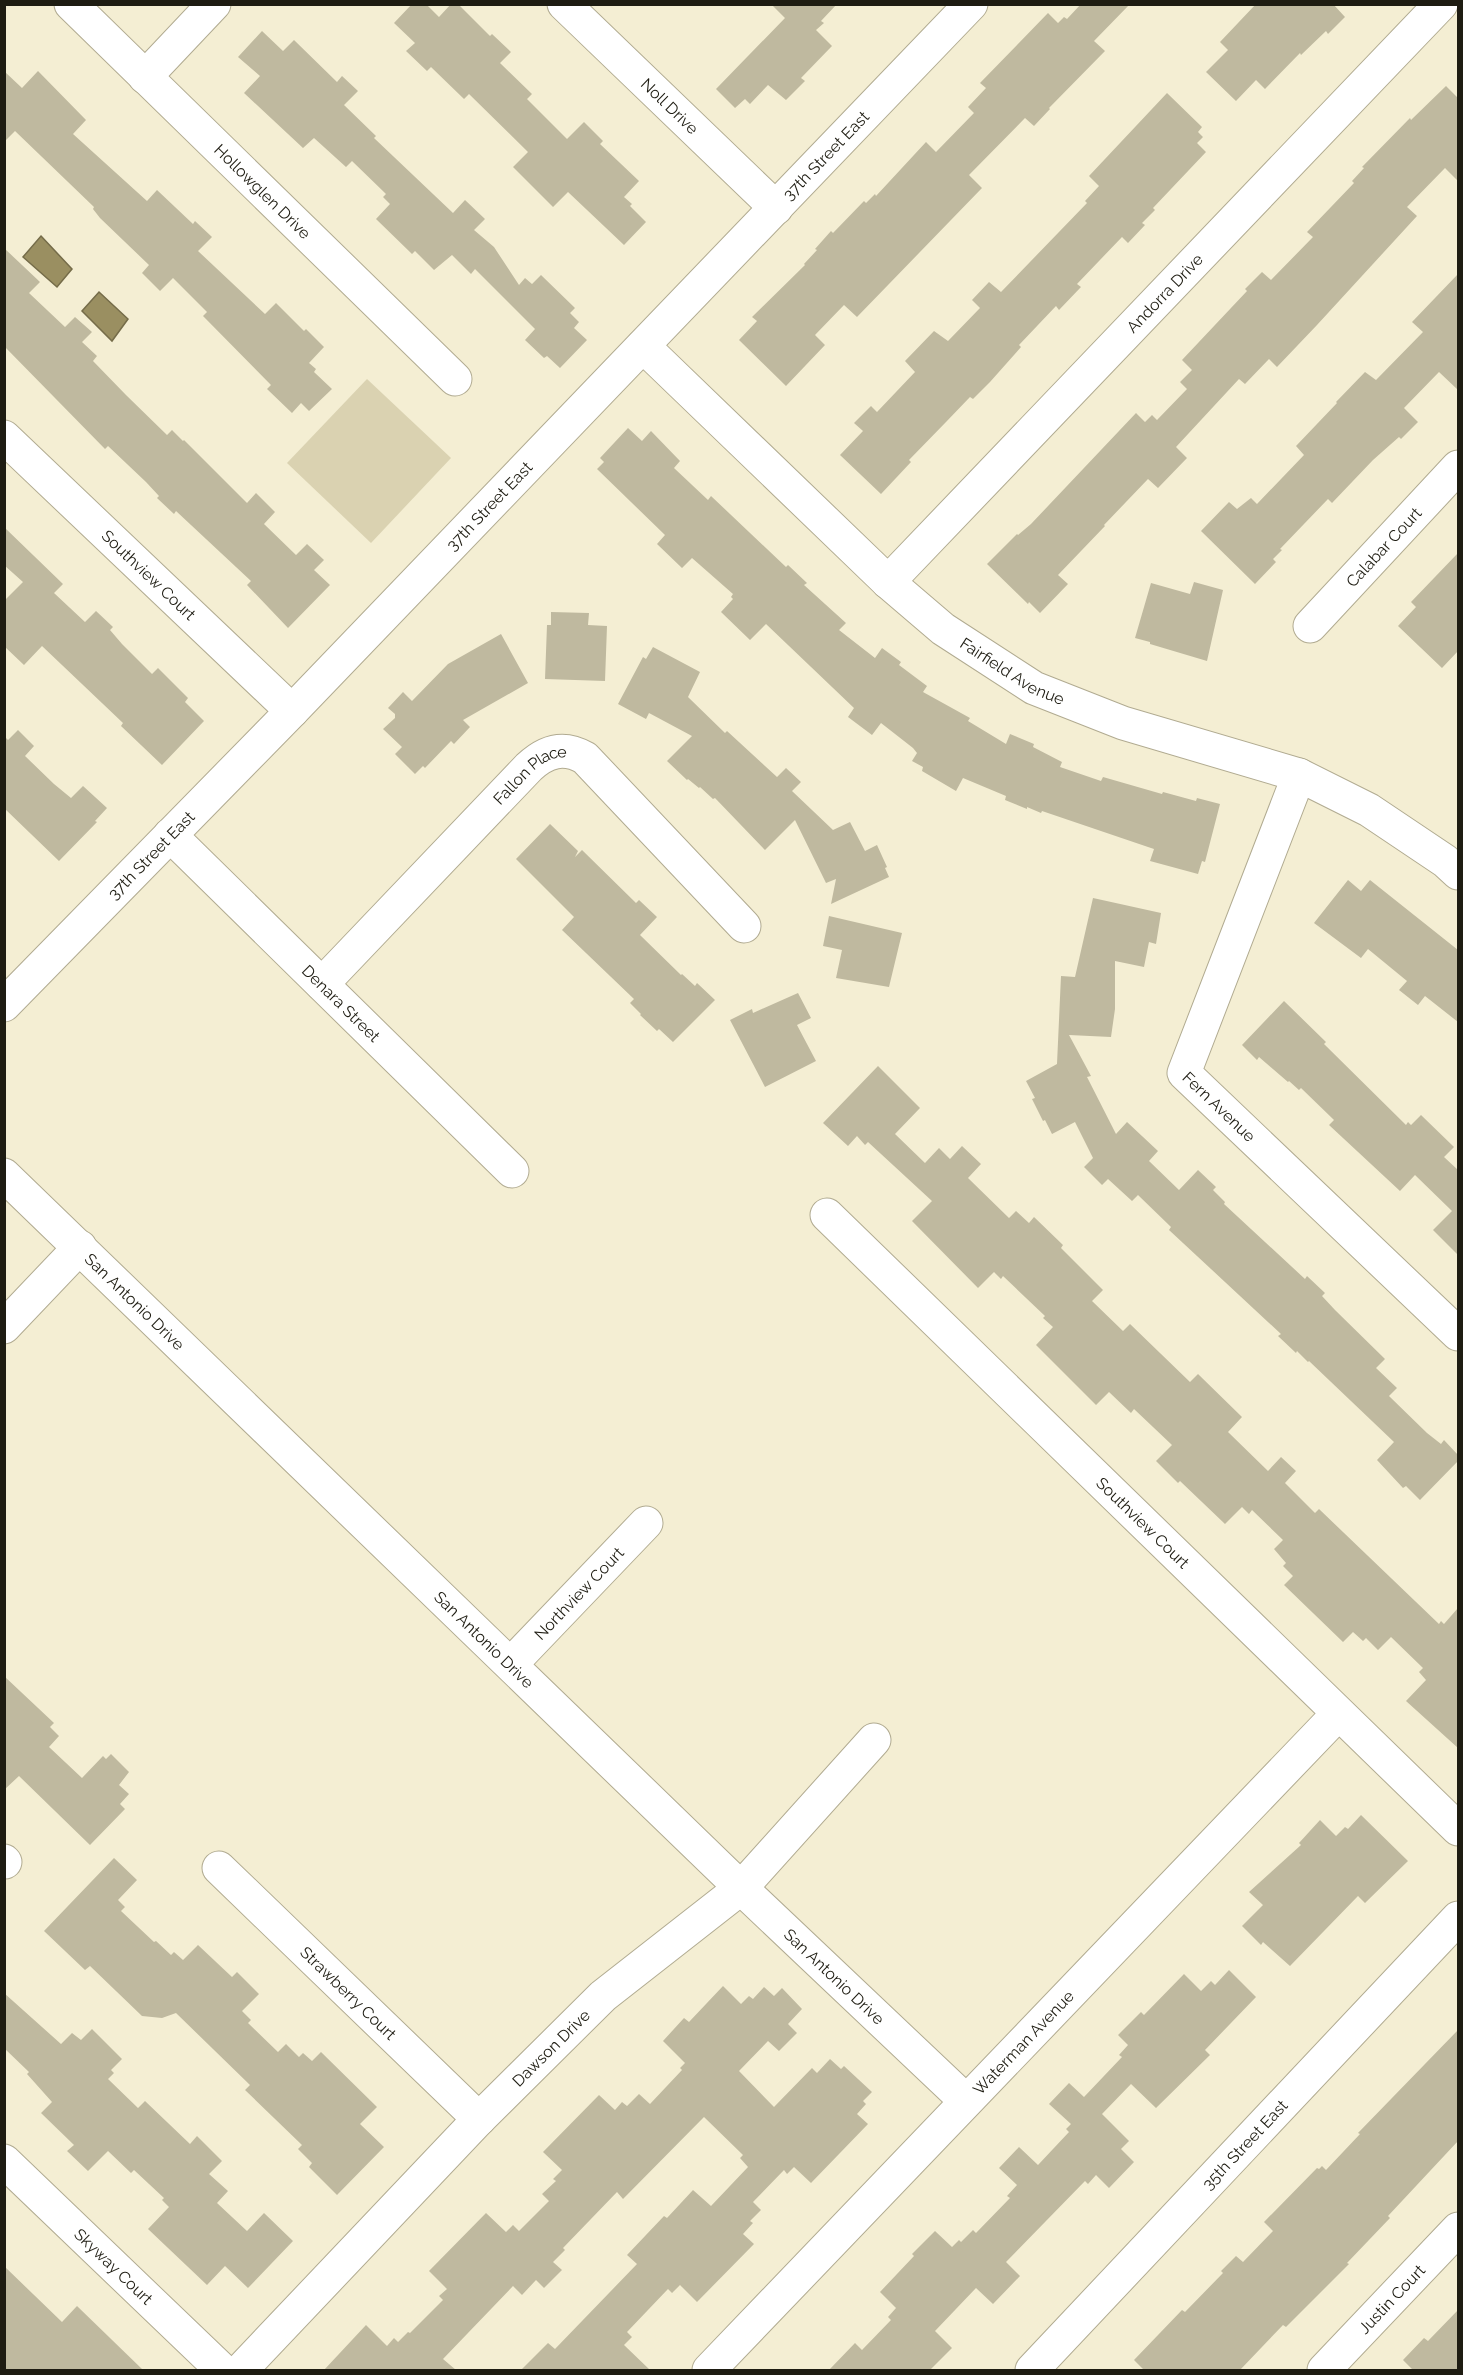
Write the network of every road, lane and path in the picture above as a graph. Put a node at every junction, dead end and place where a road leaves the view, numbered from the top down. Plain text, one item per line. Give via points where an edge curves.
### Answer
1 (70, 4) edge
2 (214, 4) edge
3 (564, 4) edge
4 (971, 4) edge
5 (1441, 4) edge
6 (145, 77) junction
7 (776, 208) junction
8 (643, 346) junction
9 (455, 379) dead end
10 (4, 437) edge
11 (1458, 467) edge
12 (888, 582) junction
13 (1310, 626) dead end
14 (292, 711) junction
15 (1299, 775) junction
16 (170, 835) junction
17 (1458, 873) edge
18 (744, 926) dead end
19 (322, 984) junction
20 (4, 1005) edge
21 (512, 1171) dead end
22 (4, 1175) edge
23 (827, 1215) dead end
24 (80, 1247) junction
25 (4, 1327) edge
26 (1458, 1334) edge
27 (646, 1523) dead end
28 (511, 1664) junction
29 (1338, 1714) junction
30 (874, 1740) dead end
31 (1458, 1829) edge
32 (219, 1868) dead end
33 (741, 1887) junction
34 (1458, 1918) edge
35 (966, 2101) junction
36 (479, 2120) junction
37 (4, 2162) edge
38 (1458, 2229) edge
39 (1046, 2366) edge
40 (222, 2370) edge
41 (241, 2370) edge
42 (709, 2370) edge
43 (1324, 2370) edge

1 - 6 street, Hollowglen Drive
2 - 6 street
3 - 7 street, Noll Drive
4 - 7 street, 37th Street East
5 - 12 street, Andorra Drive
6 - 9 street, Hollowglen Drive
7 - 8 street, 37th Street East
8 - 12 street, Fairfield Avenue
8 - 14 street, 37th Street East
10 - 14 street, Southview Court
11 - 13 street, Calabar Court
12 - 15 street, Fairfield Avenue via 943,629 1034,688 1123,723
14 - 16 street, 37th Street East
15 - 17 street, Fairfield Avenue via 1369,810
15 - 26 street, Fern Avenue via 1184,1073
16 - 19 street, Denara Street
16 - 20 street, 37th Street East
18 - 19 street, Fallon Place via 585,758 563,750 540,757 529,767
19 - 21 street, Denara Street
22 - 24 street, San Antonio Drive
23 - 29 street, Southview Court
24 - 25 street
24 - 28 street, San Antonio Drive
27 - 28 street, Northview Court
28 - 33 street, San Antonio Drive
29 - 31 street, Southview Court
29 - 35 street, Waterman Avenue
30 - 33 street, Dawson Drive
32 - 36 street, Strawberry Court
33 - 35 street, San Antonio Drive
33 - 36 street, Dawson Drive via 603,1996
34 - 39 street, 35th Street East
35 - 42 street, Waterman Avenue
36 - 41 street, Dawson Drive
37 - 40 street, Skyway Court
38 - 43 street, Justin Court

